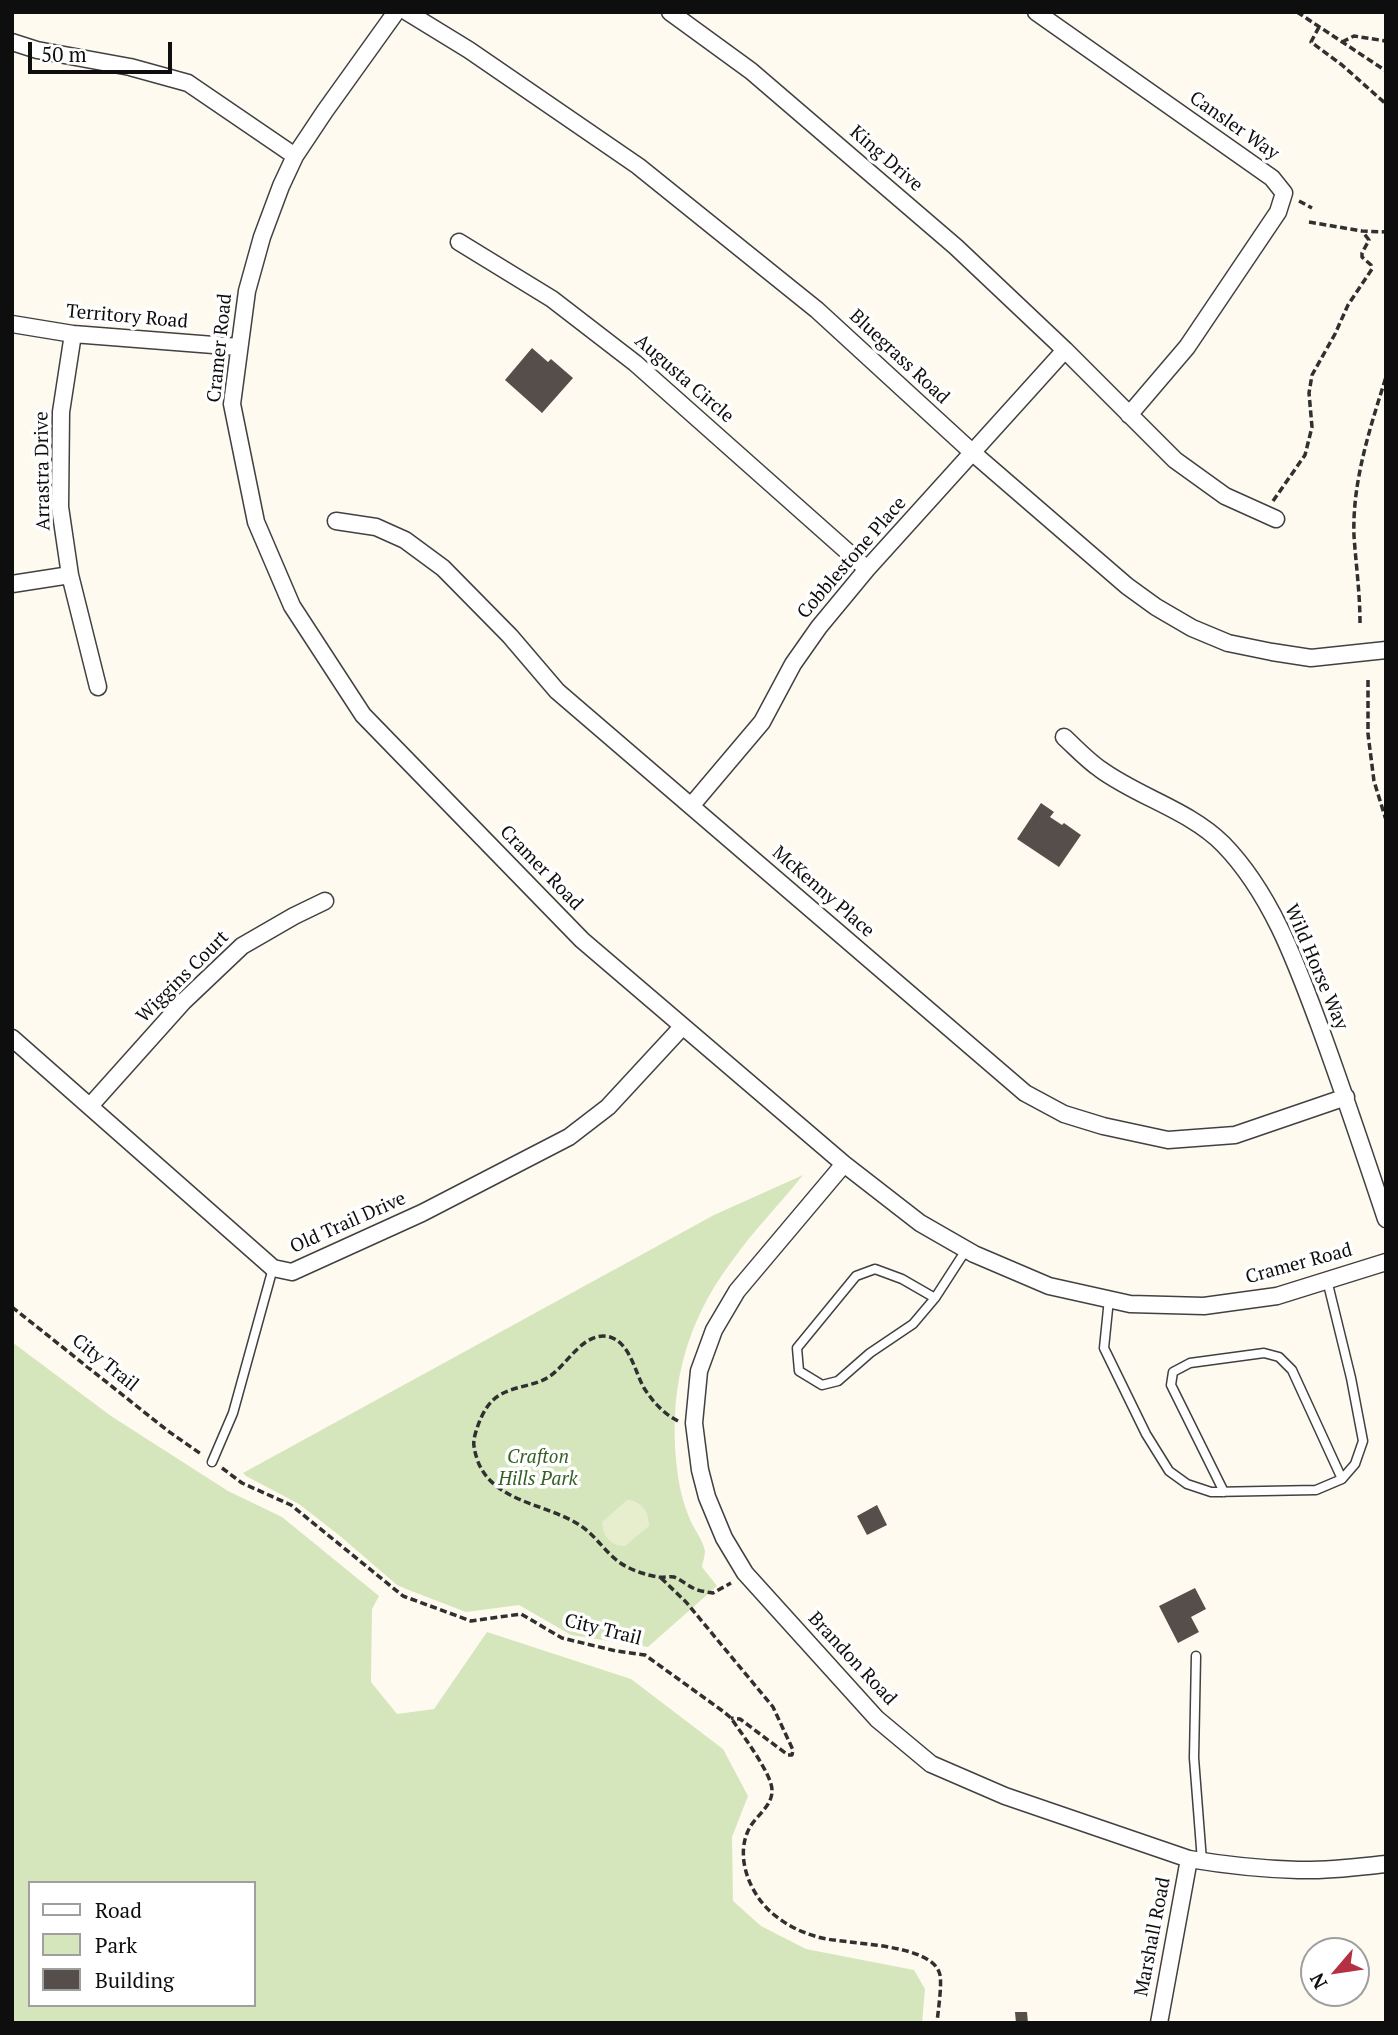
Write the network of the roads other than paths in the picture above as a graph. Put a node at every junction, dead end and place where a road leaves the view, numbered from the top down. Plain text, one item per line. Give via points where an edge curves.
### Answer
1 (396, 12) edge
2 (407, 12) edge
3 (670, 12) edge
4 (1036, 12) edge
5 (12, 42) edge
6 (295, 156) junction
7 (459, 242) dead end
8 (12, 324) edge
9 (73, 334) junction
10 (239, 346) junction
11 (1065, 350) junction
12 (1129, 415) junction
13 (973, 453) junction
14 (1276, 519) road end
15 (335, 521) dead end
16 (867, 569) junction
17 (70, 575) junction
18 (12, 584) edge
19 (1386, 650) edge
20 (98, 687) dead end
21 (1064, 737) dead end
22 (691, 806) junction
23 (326, 901) dead end
24 (682, 1027) junction
25 (12, 1038) edge
26 (1346, 1097) junction
27 (90, 1106) junction
28 (844, 1164) junction
29 (1386, 1219) edge
30 (966, 1250) junction
31 (1386, 1262) edge
32 (273, 1268) junction
33 (1327, 1280) junction
34 (935, 1298) junction
35 (1110, 1299) junction
36 (212, 1462) road end
37 (1342, 1479) junction
38 (1224, 1492) junction
39 (1196, 1656) dead end
40 (1196, 1860) junction
41 (1386, 1864) edge
42 (1159, 2023) edge

1 - 6 street, Cramer Road
2 - 13 street, Bluegrass Road via 638,166 817,310
3 - 11 street, King Drive via 751,71 956,247
4 - 12 street, Cansler Way via 1272,178 1284,193 1279,212 1187,346
5 - 6 street via 188,83
6 - 10 street, Cramer Road via 262,237 247,291
7 - 16 street, Augusta Circle via 552,299 635,363
8 - 9 street, Territory Road
9 - 10 street, Territory Road
9 - 17 street, Arrastra Drive via 61,412 60,507
10 - 24 street, Cramer Road via 232,404 256,522 292,606 363,715 582,940
11 - 12 street, King Drive
11 - 13 street, Cobblestone Place
12 - 14 street, King Drive via 1175,460 1225,496
13 - 16 street, Cobblestone Place
13 - 19 street, Bluegrass Road via 1127,586 1192,628 1228,643 1311,658
15 - 22 street, McKenny Place via 376,527 405,540 443,568 556,691
16 - 22 street, Cobblestone Place via 793,664 762,722
17 - 18 street
17 - 20 street, Arrastra Drive
21 - 26 street, Wild Horse Way via 1101,770 1201,825 1244,869 1278,922
22 - 26 street, McKenny Place via 1025,1093 1063,1114 1168,1140 1234,1135
23 - 27 street, Wiggins Court via 242,946 184,1001
24 - 28 street, Cramer Road
24 - 32 street, Old Trail Drive via 608,1107 569,1137 308,1266 292,1272
25 - 27 street, Old Trail Drive
26 - 29 street, Wild Horse Way
27 - 32 street, Old Trail Drive
28 - 30 street, Cramer Road via 920,1223
28 - 40 street, Brandon Road via 737,1291 714,1330 699,1371 694,1423 700,1470 724,1538 745,1573 877,1718 931,1764 1005,1796
30 - 34 lane
30 - 35 street, Cramer Road via 1049,1286
31 - 33 street, Cramer Road
32 - 36 lane via 233,1413
33 - 35 street, Cramer Road via 1277,1296 1204,1306 1130,1304
33 - 37 lane via 1363,1441 1355,1464
34 - 34 lane via 875,1269 856,1276 797,1348 799,1371 822,1385 838,1381 913,1324
35 - 38 lane via 1104,1348 1146,1434 1168,1471 1186,1484
37 - 38 lane via 1316,1490
37 - 38 lane via 1292,1370 1279,1357 1264,1353 1190,1363 1173,1372 1171,1385
39 - 40 lane
40 - 41 street, Brandon Road via 1299,1870
40 - 42 street, Marshall Road

